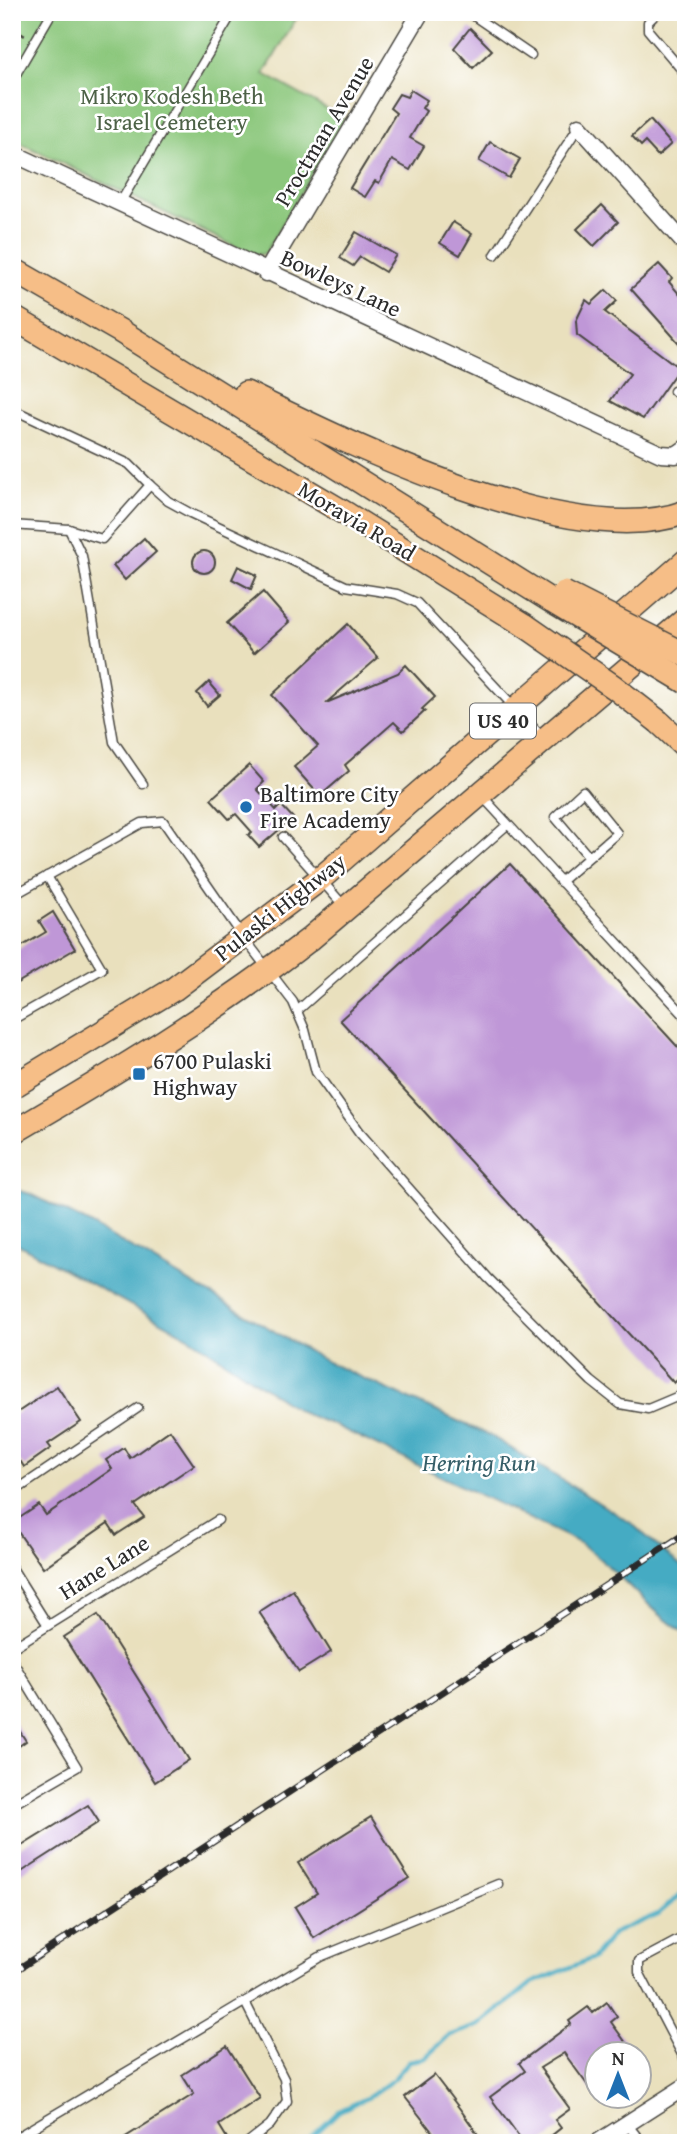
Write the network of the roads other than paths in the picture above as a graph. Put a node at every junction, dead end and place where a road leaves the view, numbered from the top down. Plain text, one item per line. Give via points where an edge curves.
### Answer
1 (52, 12) edge
2 (233, 12) edge
3 (421, 12) edge
4 (468, 12) edge
5 (658, 12) edge
6 (531, 55) dead end
7 (686, 75) edge
8 (12, 82) edge
9 (579, 126) joint
10 (12, 153) edge
11 (120, 203) junction
12 (686, 245) edge
13 (495, 255) dead end
14 (12, 269) edge
15 (266, 273) junction
16 (12, 317) edge
17 (120, 331) junction
18 (674, 391) dead end
19 (686, 401) edge
20 (12, 410) edge
21 (686, 448) edge
22 (150, 485) junction
23 (686, 512) edge
24 (12, 525) edge
25 (69, 529) junction
26 (686, 561) edge
27 (559, 597) junction
28 (686, 621) edge
29 (686, 655) edge
30 (686, 682) edge
31 (517, 710) junction
32 (544, 739) junction
33 (686, 747) edge
34 (143, 783) dead end
35 (480, 794) junction
36 (507, 825) junction
37 (283, 837) dead end
38 (589, 857) junction
39 (47, 876) junction
40 (320, 879) junction
41 (560, 882) junction
42 (12, 896) edge
43 (346, 909) junction
44 (244, 938) junction
45 (269, 971) junction
46 (297, 1011) junction
47 (686, 1017) edge
48 (12, 1020) edge
49 (13, 1090) edge
50 (12, 1133) edge
51 (686, 1393) edge
52 (138, 1408) dead end
53 (12, 1493) edge
54 (218, 1520) dead end
55 (12, 1568) edge
56 (47, 1625) junction
57 (12, 1648) edge
58 (12, 1660) edge
59 (12, 1805) edge
60 (498, 1884) dead end
61 (686, 1936) edge
62 (245, 2002) junction
63 (686, 2062) edge
64 (686, 2086) edge
65 (627, 2124) junction
66 (12, 2140) edge
67 (247, 2143) edge
68 (597, 2143) edge
69 (642, 2143) edge

1 - 8 lane
2 - 11 lane
3 - 15 street, Proctman Avenue
4 - 6 lane
5 - 7 lane via 648,22 648,30
9 - 12 street
9 - 13 lane
10 - 11 street, Bowleys Lane
11 - 15 street, Bowleys Lane
14 - 17 main road, Moravia Road
15 - 21 street, Bowleys Lane via 652,450 677,455
16 - 33 main road, Moravia Road, bridge via 526,626 614,687
17 - 23 main road via 340,439 479,492 614,523 665,520
17 - 27 main road, Moravia Road via 463,543
18 - 19 lane
20 - 22 lane via 129,464
22 - 25 lane via 102,540
22 - 31 lane via 190,513 346,586 397,594 417,603
24 - 25 lane
25 - 34 lane via 82,556 114,743
26 - 31 main road, Pulaski Highway / US 40
27 - 29 main road, bridge
27 - 30 main road, bridge
28 - 32 main road, Pulaski Highway / US 40
31 - 32 lane
31 - 40 main road, Pulaski Highway / US 40
32 - 35 main road, Pulaski Highway / US 40
35 - 36 lane
35 - 43 main road, Pulaski Highway / US 40
36 - 41 lane
36 - 46 lane
37 - 40 lane
38 - 38 lane via 617,833 583,791 555,817
38 - 41 lane
39 - 42 lane
39 - 44 lane via 142,822 163,821
39 - 48 lane via 102,969
40 - 43 lane
40 - 44 main road, Pulaski Highway / US 40
41 - 47 lane
43 - 45 main road, Pulaski Highway / US 40
44 - 45 lane
44 - 49 main road, Pulaski Highway / US 40 via 174,989
45 - 46 lane
45 - 50 main road, Pulaski Highway / US 40 via 150,1051
46 - 51 lane via 316,1072 359,1132 488,1278 591,1381 621,1404 648,1409
52 - 53 lane
54 - 56 lane, Hane Lane
55 - 56 lane
56 - 57 lane, Hane Lane
58 - 59 lane via 77,1767
60 - 62 lane via 320,1957
61 - 63 lane via 639,1961 639,1972
62 - 66 lane
62 - 67 lane via 284,2079 287,2101 270,2125
64 - 65 street
65 - 68 street
65 - 69 lane

